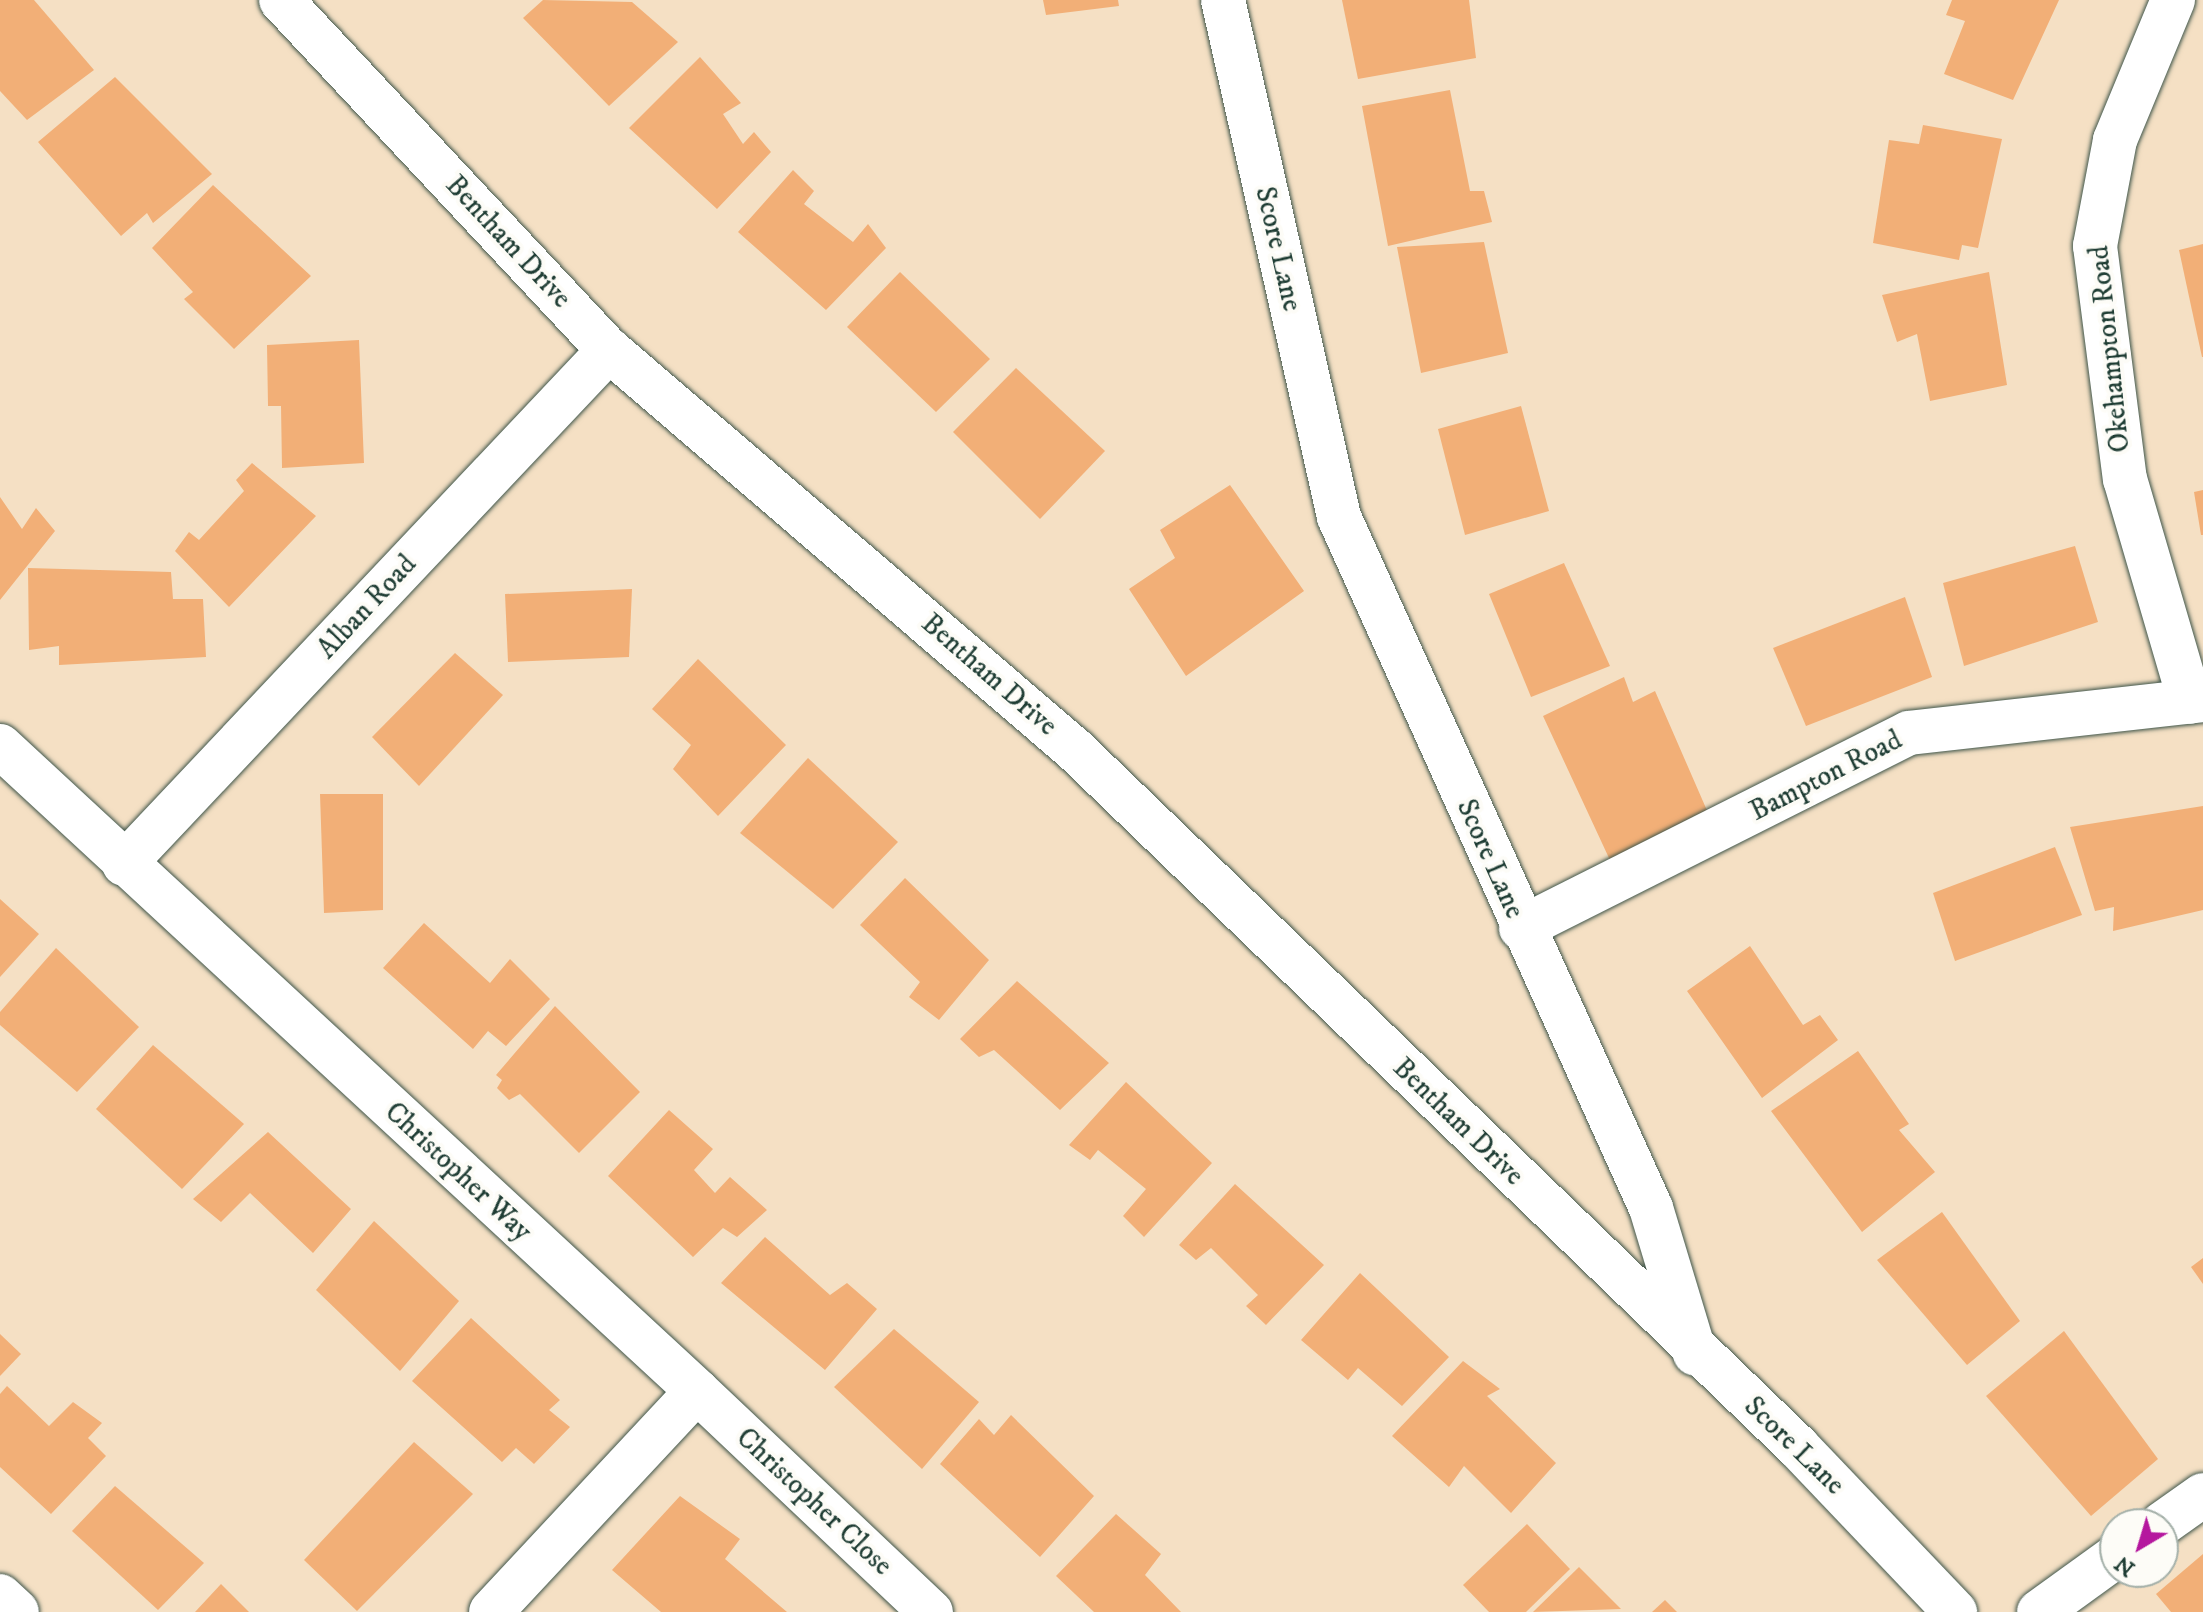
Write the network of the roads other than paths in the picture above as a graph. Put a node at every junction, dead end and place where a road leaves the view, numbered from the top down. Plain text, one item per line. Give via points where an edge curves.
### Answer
1 (281, 0) edge
2 (1223, 0) edge
3 (2173, 0) edge
4 (609, 350) junction
5 (2196, 701) edge
6 (0, 746) edge
7 (124, 864) junction
8 (1521, 928) junction
9 (1695, 1354) junction
10 (697, 1391) junction
11 (2203, 1495) edge
12 (2179, 1512) edge
13 (2099, 1569) edge
14 (0, 1596) edge
15 (17, 1612) edge
16 (491, 1612) edge
17 (931, 1612) edge
18 (1955, 1612) edge
19 (2039, 1612) edge

1 - 4 street, Bentham Drive
2 - 8 street, Score Lane via 1339,517
3 - 5 street, Okehampton Road via 2115,140 2095,246 2125,479
4 - 7 street, Alban Road
4 - 9 street, Bentham Drive via 1075,750
5 - 8 street, Bampton Road via 1909,733
6 - 7 street, Christopher Way
7 - 10 street, Christopher Way
8 - 9 street, Score Lane via 1651,1208
9 - 18 street, Score Lane via 1798,1447
10 - 16 street
10 - 17 street, Christopher Close
11 - 12 street
13 - 19 street
14 - 15 street

